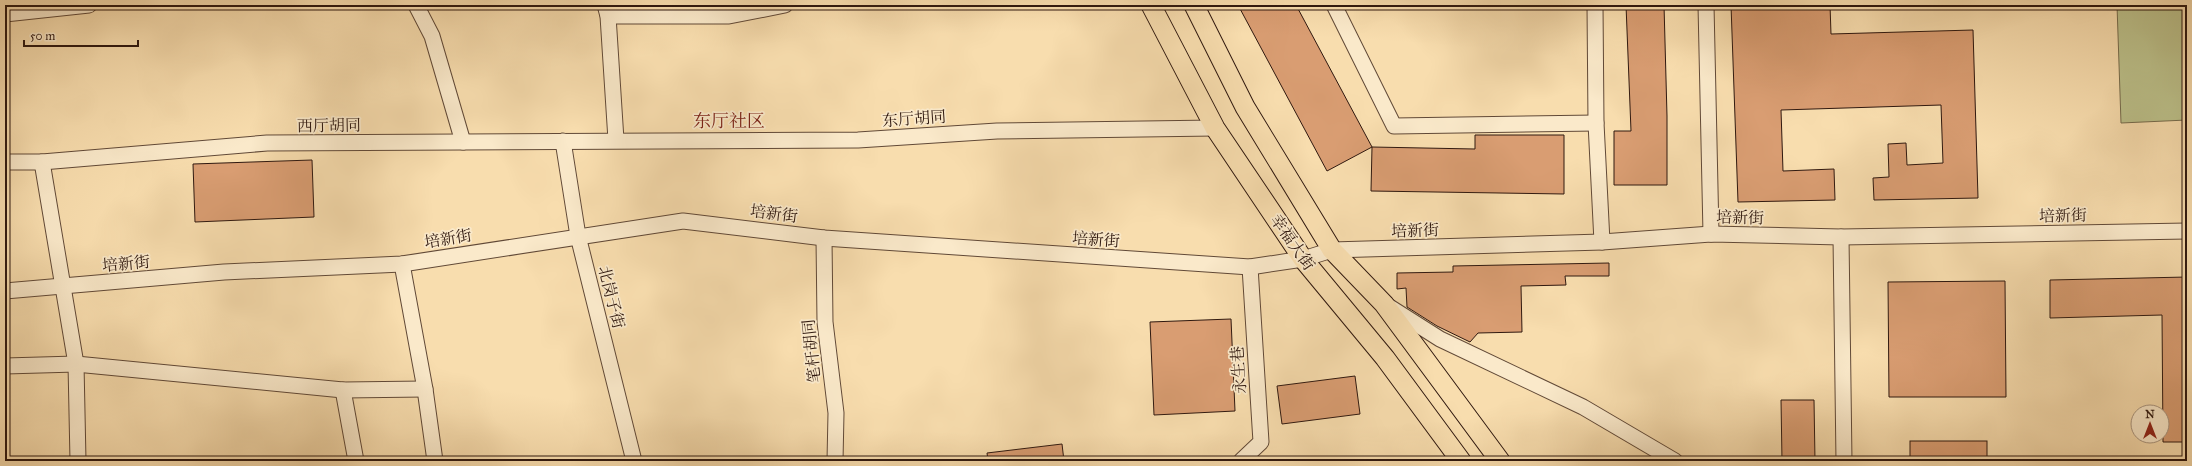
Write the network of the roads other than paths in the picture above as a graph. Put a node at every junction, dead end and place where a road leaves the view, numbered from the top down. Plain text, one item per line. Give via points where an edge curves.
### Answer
1 (89, 5) edge
2 (416, 5) edge
3 (784, 5) edge
4 (1152, 5) edge
5 (1194, 5) edge
6 (1334, 5) edge
7 (1595, 5) edge
8 (1706, 5) edge
9 (607, 10) edge
10 (5, 14) edge
11 (1596, 124) junction
12 (1215, 128) junction
13 (564, 140) junction
14 (616, 140) junction
15 (462, 142) junction
16 (5, 162) edge
17 (42, 162) junction
18 (2187, 231) edge
19 (1711, 234) junction
20 (578, 236) junction
21 (1841, 237) junction
22 (824, 238) junction
23 (1602, 242) junction
24 (1332, 250) junction
25 (1303, 259) junction
26 (402, 264) junction
27 (1250, 268) junction
28 (64, 286) junction
29 (5, 292) edge
30 (1384, 304) junction
31 (76, 364) junction
32 (5, 366) edge
33 (425, 389) junction
34 (343, 390) junction
35 (78, 461) edge
36 (356, 461) edge
37 (435, 461) edge
38 (634, 461) edge
39 (835, 461) edge
40 (1241, 461) edge
41 (1461, 461) edge
42 (1500, 461) edge
43 (1675, 461) edge
44 (1844, 461) edge

1 - 10 street
2 - 15 street via 432,36
3 - 9 street via 729,16
4 - 12 main road, 幸福大街
5 - 24 main road, 幸福大街 via 1245,107
6 - 11 street via 1394,126
7 - 11 street
8 - 19 street
9 - 14 street
11 - 23 street
12 - 14 street, 东厅胡同 via 997,131 858,140
12 - 25 main road, 幸福大街
13 - 14 street, 西厅胡同
13 - 15 street, 西厅胡同
13 - 20 street, 北岗子街
15 - 17 street, 西厅胡同 via 267,143
16 - 17 street, 西厅胡同
17 - 28 street
18 - 21 street, 培新街
19 - 21 street, 培新街
19 - 23 street, 培新街
20 - 22 street, 培新街 via 683,221
20 - 26 street, 培新街
20 - 38 street, 北岗子街
21 - 44 street
22 - 27 street, 培新街
22 - 39 street, 笔杆胡同 via 825,322 836,414
23 - 24 street, 培新街
24 - 25 street, 培新街
24 - 30 main road, 幸福大街
25 - 27 street, 培新街
25 - 41 main road, 幸福大街 via 1384,358
26 - 28 street, 培新街 via 224,272
26 - 33 street
27 - 40 street, 永生巷 via 1261,442
28 - 29 street, 培新街
28 - 31 street
30 - 42 main road, 幸福大街
30 - 43 street via 1440,339 1583,407
31 - 32 street
31 - 34 street
31 - 35 street
33 - 34 street
33 - 37 street
34 - 36 street

